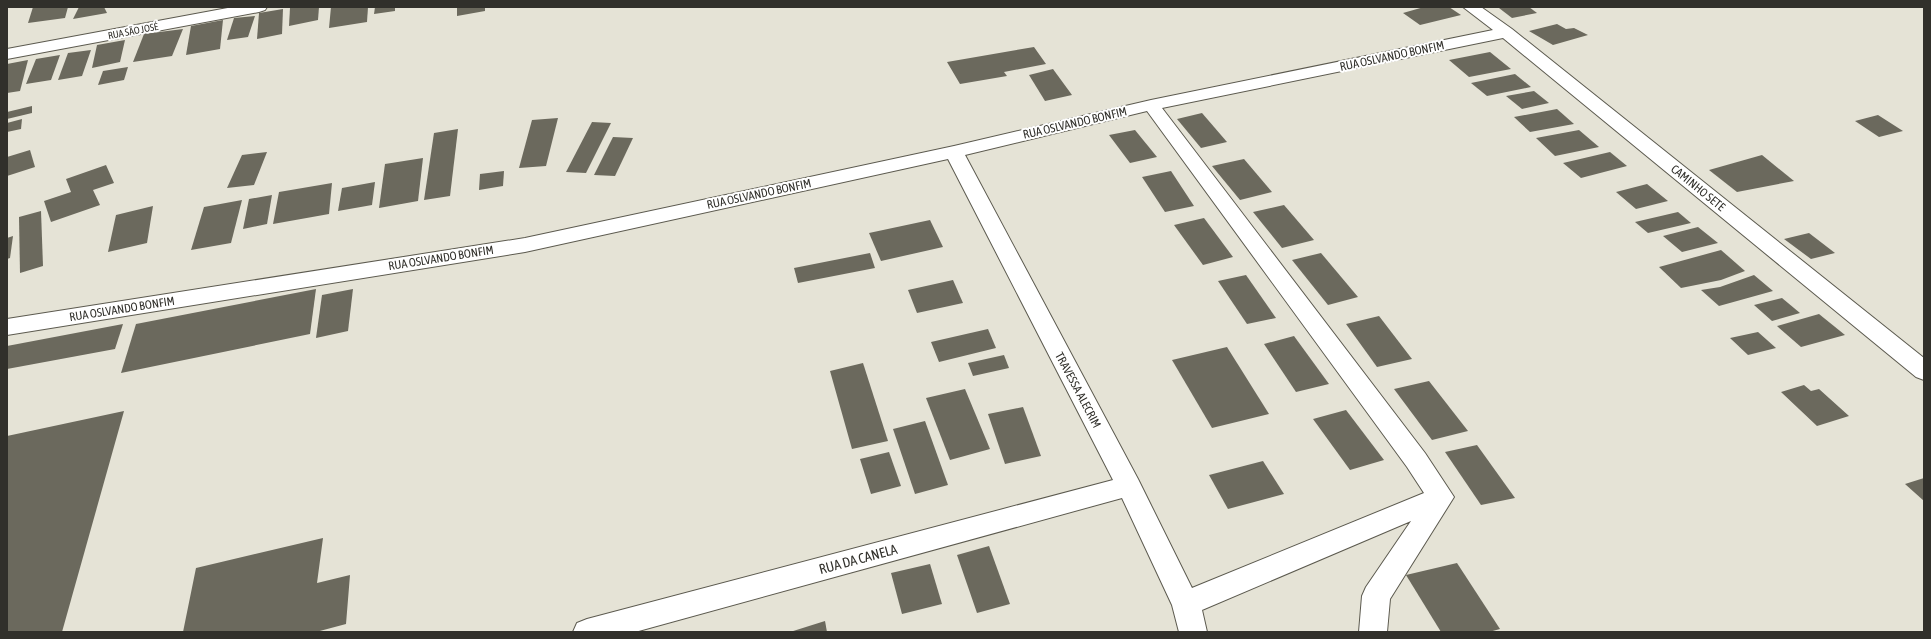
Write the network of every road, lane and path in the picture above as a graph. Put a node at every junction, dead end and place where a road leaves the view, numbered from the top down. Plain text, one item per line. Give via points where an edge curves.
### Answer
1 (259, 7) edge
2 (1472, 7) edge
3 (1506, 32) junction
4 (7, 54) edge
5 (1151, 105) junction
6 (954, 152) junction
7 (7, 327) edge
8 (1924, 371) edge
9 (1129, 486) junction
10 (1441, 497) junction
11 (1186, 604) junction
12 (587, 632) edge
13 (1193, 632) edge
14 (1373, 632) edge

1 - 4 street, RUA SÃO JOSÉ
2 - 3 street, CAMINHO SETE
3 - 5 street, RUA OSLVANDO BONFIM
3 - 8 street, CAMINHO SETE
5 - 6 street, RUA OSLVANDO BONFIM
5 - 10 street
6 - 7 street, RUA OSLVANDO BONFIM via 525,244
6 - 9 street, TRAVESSA ALECRIM
9 - 11 street, TRAVESSA ALECRIM
9 - 12 street, RUA DA CANELA
10 - 11 street
10 - 14 street via 1376,596
11 - 13 street, TRAVESSA ALECRIM

